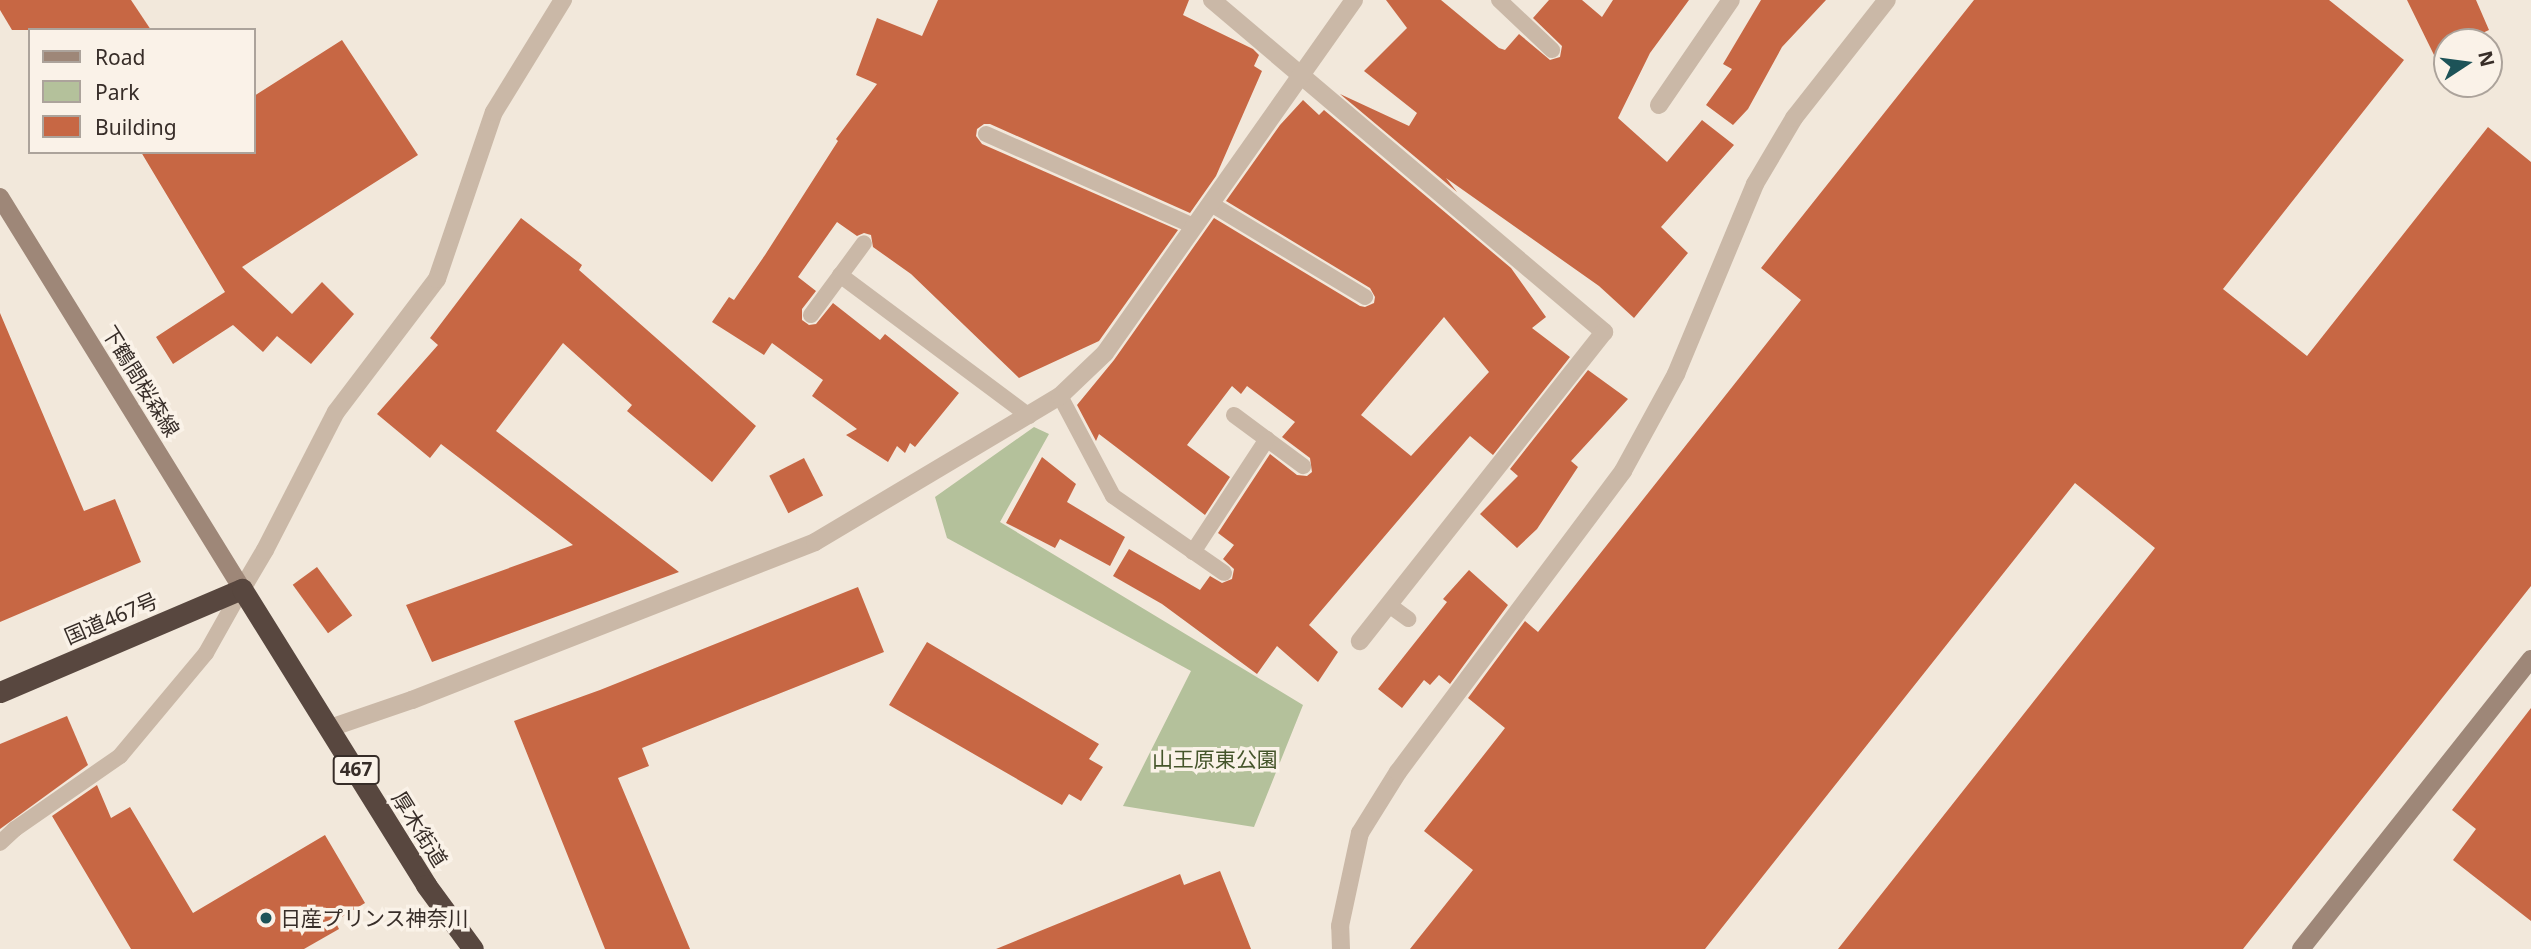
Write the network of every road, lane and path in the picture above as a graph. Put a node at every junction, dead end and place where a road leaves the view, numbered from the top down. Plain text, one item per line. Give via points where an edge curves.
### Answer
1 (563, 0) edge
2 (1212, 0) edge
3 (1354, 0) edge
4 (1499, 0) edge
5 (1887, 0) edge
6 (1724, 2) edge
7 (1552, 50) dead end
8 (1298, 76) junction
9 (1659, 105) dead end
10 (986, 134) dead end
11 (0, 197) edge
12 (1211, 204) junction
13 (1194, 226) junction
14 (863, 243) dead end
15 (840, 275) junction
16 (1365, 297) dead end
17 (811, 315) dead end
18 (1060, 396) junction
19 (1234, 415) dead end
20 (1028, 416) junction
21 (1267, 439) junction
22 (1303, 466) dead end
23 (1193, 552) junction
24 (1224, 573) dead end
25 (242, 589) junction
26 (1389, 605) junction
27 (1408, 619) dead end
28 (1360, 641) dead end
29 (2531, 659) edge
30 (0, 692) edge
31 (330, 728) junction
32 (0, 844) edge
33 (473, 949) edge
34 (1341, 949) edge
35 (2301, 949) edge

1 - 25 street via 494,112 437,279 336,412
2 - 8 street
3 - 8 street
4 - 7 lane
5 - 34 street via 1794,118 1755,184 1676,374 1623,471 1398,772 1360,833 1340,926
6 - 9 street
8 - 12 street
8 - 26 street via 1604,332
10 - 13 lane
11 - 25 street, 下鶴間桜森線
12 - 13 street
12 - 16 lane
13 - 18 street via 1105,353
14 - 15 lane
15 - 17 lane
15 - 20 lane
18 - 20 street
18 - 23 lane via 1113,496
19 - 21 lane
20 - 31 street via 815,542
21 - 22 lane
21 - 23 lane
23 - 24 lane
25 - 30 highway, 国道467号
25 - 31 highway, 厚木街道 / 467
25 - 32 lane via 206,653 120,757
26 - 27 lane
26 - 28 street
29 - 35 street
31 - 33 highway, 厚木街道 / 467 via 426,885

